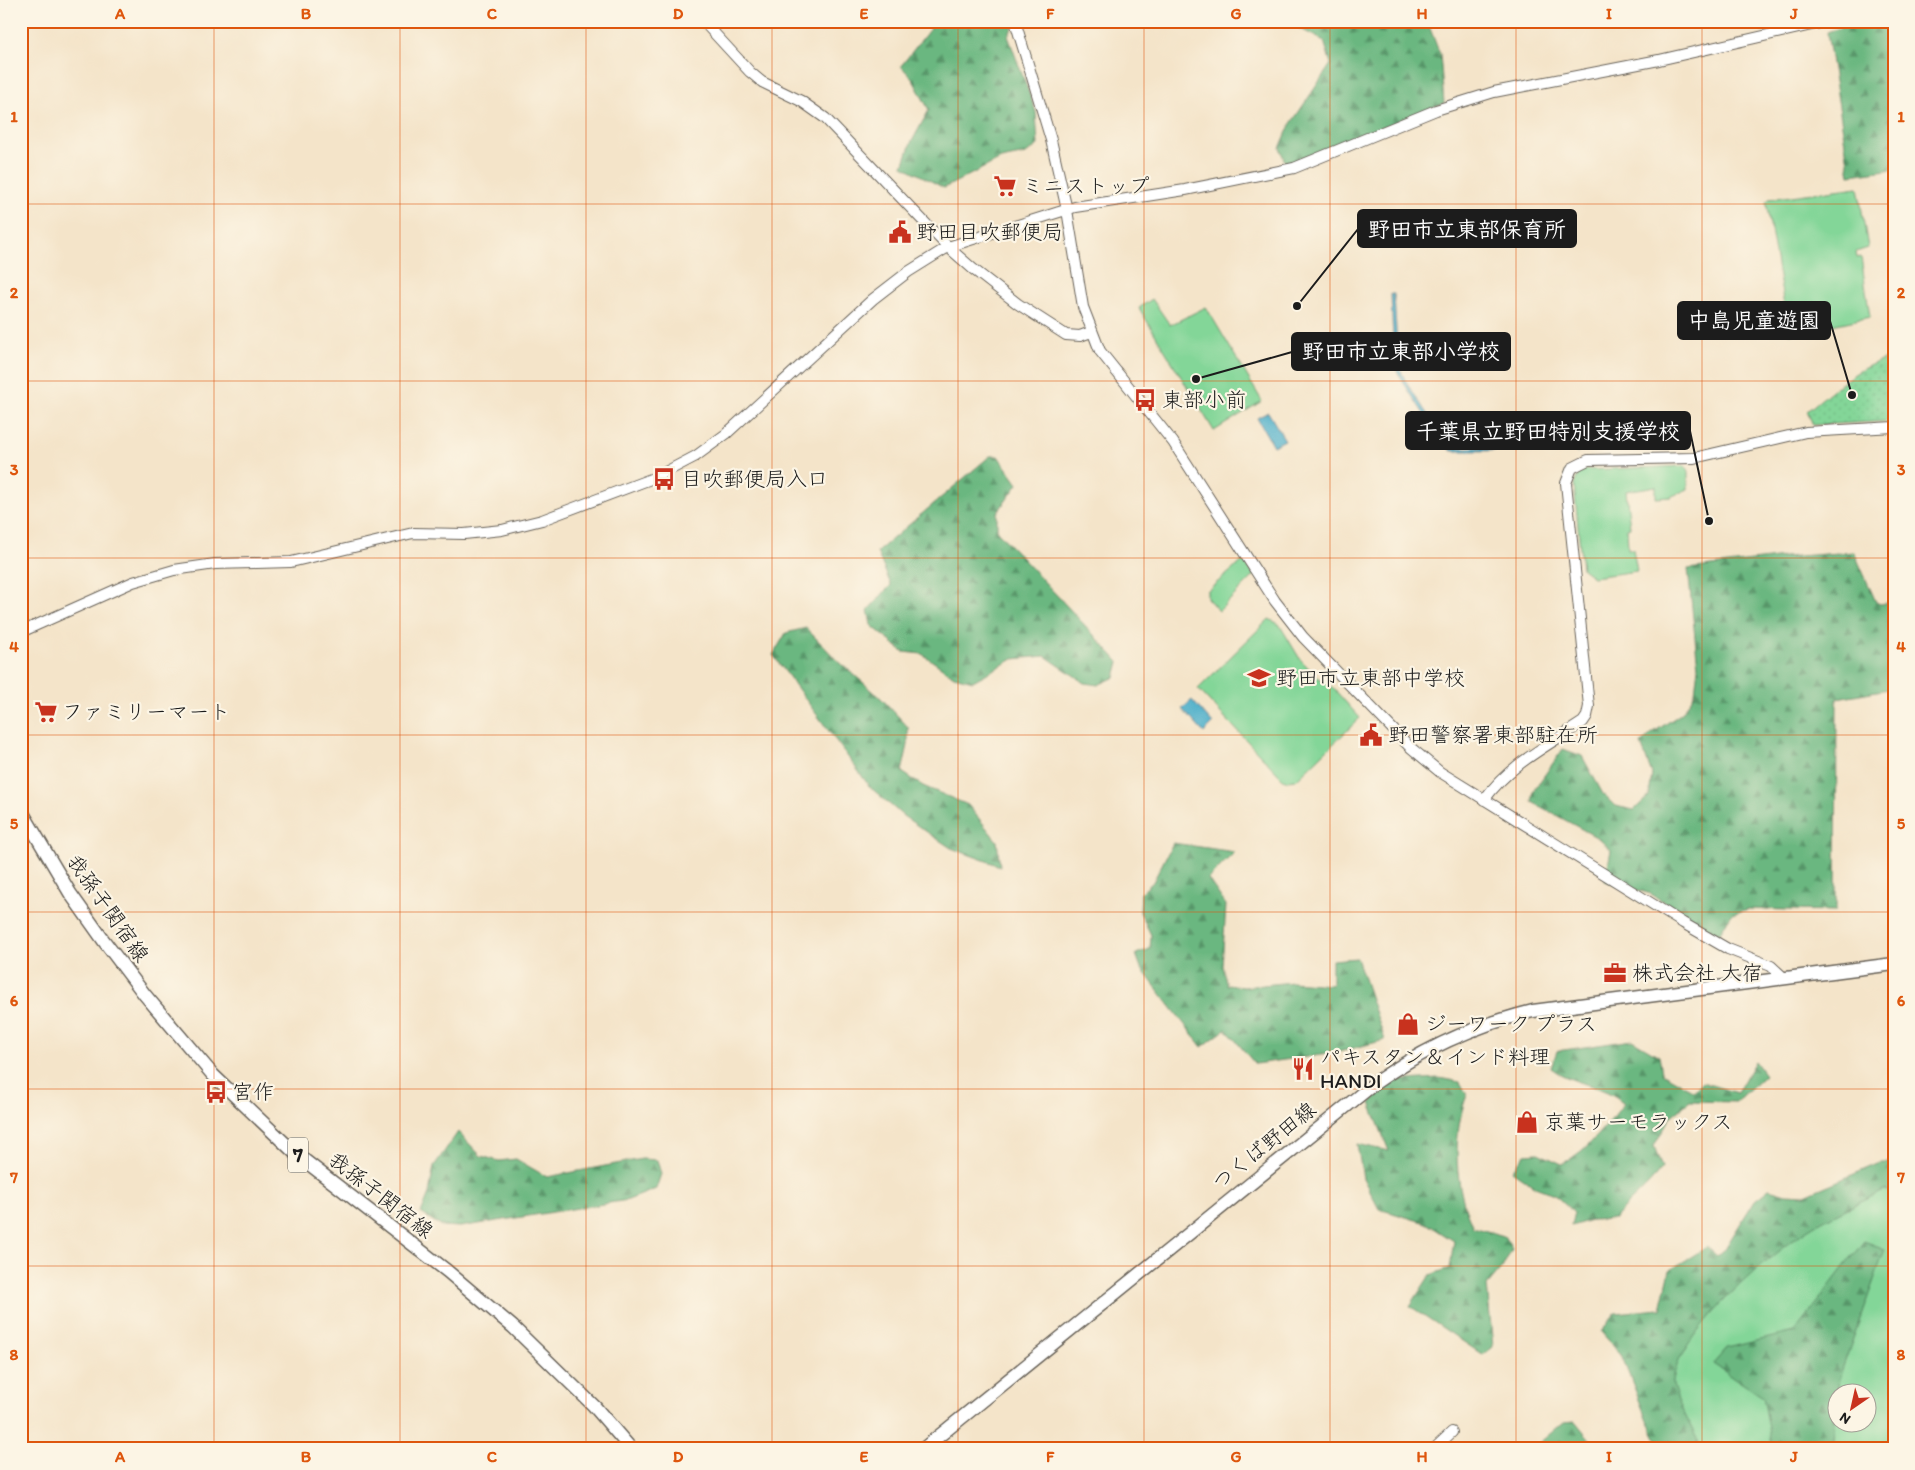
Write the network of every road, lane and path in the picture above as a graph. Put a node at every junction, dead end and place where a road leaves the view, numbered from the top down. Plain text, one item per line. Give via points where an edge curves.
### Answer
1 (703, 21) edge
2 (1014, 21) edge
3 (1829, 21) edge
4 (1067, 210) junction
5 (948, 247) junction
6 (1091, 332) junction
7 (1894, 427) edge
8 (21, 632) edge
9 (1484, 800) junction
10 (21, 810) edge
11 (1894, 964) edge
12 (1785, 979) junction
13 (1452, 1432) dead end
14 (631, 1449) edge
15 (923, 1449) edge
16 (1434, 1449) edge

1 - 5 street via 762,82 801,101 825,118
2 - 4 street via 1051,140
3 - 4 street via 1485,95 1436,110 1315,161 1275,173
4 - 5 street
4 - 6 street via 1083,307
5 - 6 street via 1052,327 1073,336
5 - 8 street via 879,294 712,445 656,477 542,520 502,530 464,534 413,533 291,562 215,564 174,570 133,582
6 - 9 street via 1119,377 1173,442 1303,637 1425,761
7 - 9 street via 1806,432 1694,458 1588,460 1572,468 1566,483 1589,706 1587,716 1583,722 1500,779
9 - 12 street via 1728,949 1771,966
10 - 14 main road, 我孫子関宿線 / 7 via 70,893 104,941 213,1075 295,1153 513,1327 594,1406
11 - 12 main road, つくば野田線
12 - 15 main road, つくば野田線 via 1534,1011 1482,1026 1419,1054 1375,1083
13 - 16 street

